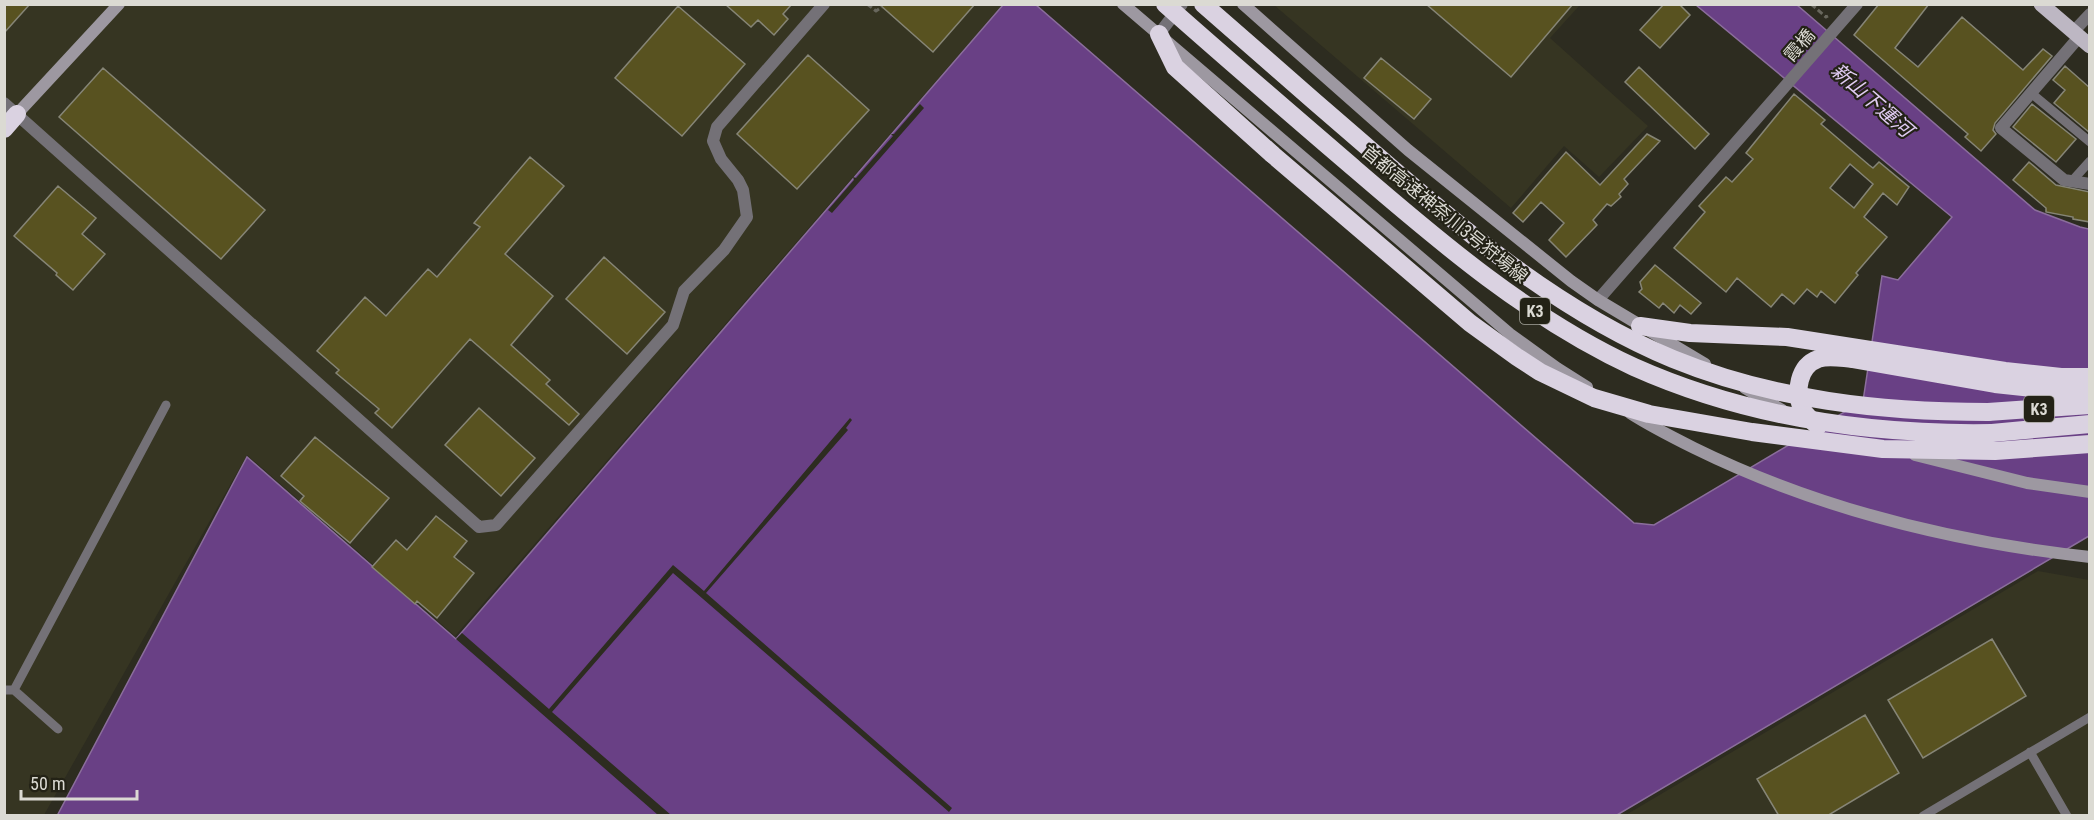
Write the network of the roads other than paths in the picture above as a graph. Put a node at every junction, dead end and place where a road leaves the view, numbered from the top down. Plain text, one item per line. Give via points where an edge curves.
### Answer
1 (119, 4) edge
2 (824, 4) edge
3 (1122, 4) edge
4 (1165, 4) edge
5 (1182, 4) edge
6 (1203, 4) edge
7 (1243, 4) edge
8 (1857, 4) edge
9 (2041, 4) edge
10 (2090, 14) edge
11 (1159, 34) junction
12 (2081, 38) edge
13 (2031, 93) junction
14 (11, 109) edge
15 (4, 129) edge
16 (2090, 142) edge
17 (2090, 161) edge
18 (2072, 181) junction
19 (2090, 184) edge
20 (1598, 300) junction
21 (1640, 326) junction
22 (1830, 350) junction
23 (2090, 377) edge
24 (2090, 394) edge
25 (166, 405) dead end
26 (2090, 405) edge
27 (2090, 424) edge
28 (1819, 427) junction
29 (2090, 444) edge
30 (2090, 492) edge
31 (2090, 557) edge
32 (9, 690) edge
33 (2090, 717) edge
34 (58, 729) dead end
35 (2030, 752) junction
36 (1923, 816) edge
37 (2067, 816) edge

1 - 14 street
2 - 14 street via 717,127 713,141 743,190 747,217 724,250 684,291 673,325 496,525 479,527
3 - 11 street
4 - 27 highway, 首都高速神奈川3号狩場線 / K3, bridge via 1415,221 1474,267 1580,339 1633,366 1721,400 1782,415 1881,430 1992,433
5 - 11 street
6 - 26 highway, 首都高速神奈川3号狩場線 / K3, bridge via 1446,215 1527,278 1601,323 1672,359 1796,396 1878,408 1978,412
7 - 20 street via 1408,150
8 - 20 street, 霞橋
9 - 12 main road
10 - 12 street
11 - 29 highway, bridge via 1175,67 1470,323 1540,372 1594,398 1641,412 1730,428 1882,449 1995,451
11 - 31 street via 1510,334 1647,424 1736,468 1834,506 2007,547
12 - 13 street
13 - 16 lane
13 - 18 street via 2001,128 2064,180
14 - 15 highway
17 - 18 lane
18 - 19 street
20 - 21 street
21 - 22 highway via 1690,333 1753,334
21 - 28 street via 1779,408
22 - 23 highway
22 - 24 highway via 1852,359 1995,384
22 - 28 highway via 1807,366 1799,386 1802,408
25 - 32 lane
28 - 30 street, bridge via 2027,483
32 - 34 lane
33 - 35 lane
35 - 36 lane
35 - 37 lane

